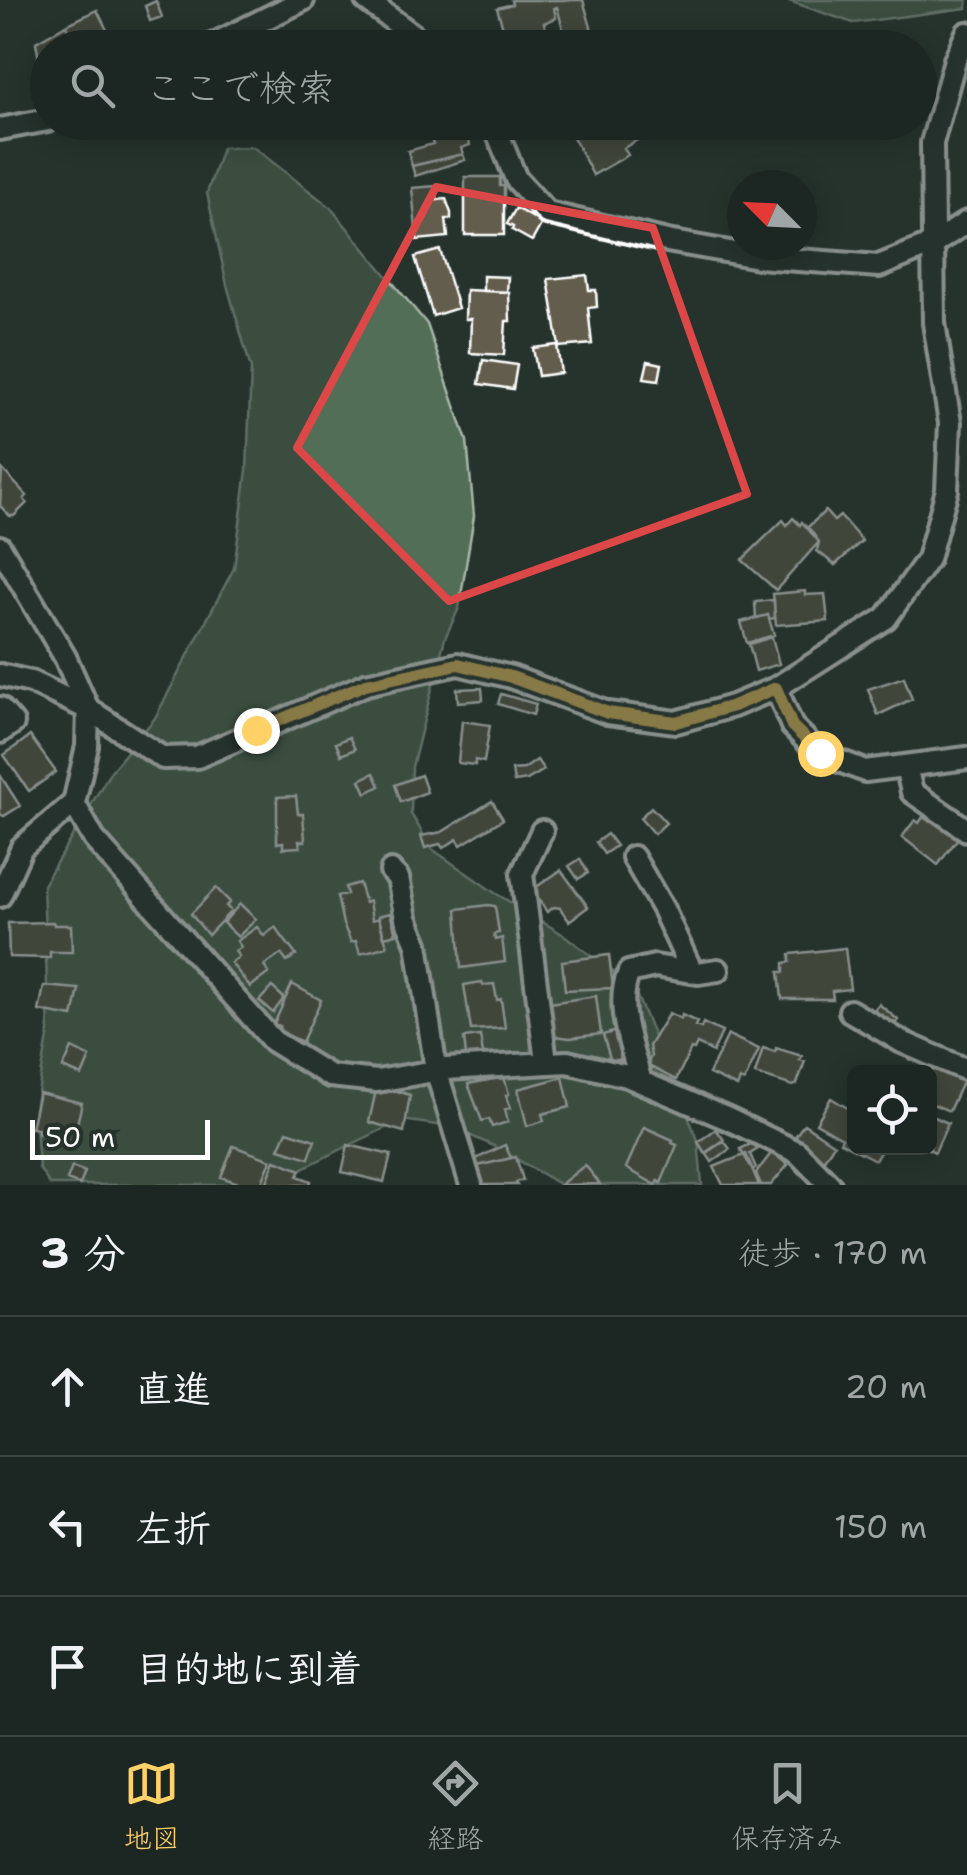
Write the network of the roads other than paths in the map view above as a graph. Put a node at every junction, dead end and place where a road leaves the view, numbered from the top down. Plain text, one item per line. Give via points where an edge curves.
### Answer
1 (304, 0) edge
2 (366, 0) edge
3 (243, 30) edge
4 (406, 30) edge
5 (967, 32) edge
6 (30, 123) edge
7 (937, 126) edge
8 (0, 129) edge
9 (500, 140) edge
10 (933, 140) edge
11 (967, 222) edge
12 (935, 243) junction
13 (0, 547) edge
14 (0, 676) edge
15 (776, 688) junction
16 (0, 708) edge
17 (88, 709) junction
18 (0, 732) edge
19 (967, 758) edge
20 (906, 766) junction
21 (74, 804) junction
22 (542, 830) dead end
23 (967, 830) edge
24 (633, 856) dead end
25 (391, 871) dead end
26 (0, 896) edge
27 (718, 970) dead end
28 (692, 972) junction
29 (850, 1011) dead end
30 (546, 1062) junction
31 (436, 1070) junction
32 (967, 1070) edge
33 (641, 1082) junction
34 (471, 1185) edge
35 (830, 1185) edge

1 - 3 street
2 - 4 street
5 - 7 street
6 - 8 street
9 - 12 street via 516,179 546,212 666,241 758,257 879,266
10 - 12 street
11 - 12 street
12 - 15 street via 934,322 950,423 948,490 928,559 886,618
13 - 17 street
14 - 17 street via 32,682
15 - 17 street via 676,722 608,713 458,664 366,684 197,757 164,758
15 - 20 street via 792,726 820,753 865,771
16 - 18 street via 14,723
17 - 21 street via 88,746
19 - 20 street
20 - 23 street via 912,792
21 - 26 street via 22,847
21 - 31 street via 94,839 272,1041 330,1076 378,1081
22 - 30 street via 522,874
24 - 28 street
25 - 31 street via 417,944
27 - 28 street
28 - 33 street via 655,966 628,972 623,1012
29 - 32 street
30 - 31 street
30 - 33 street
31 - 34 street
33 - 35 street via 797,1152

